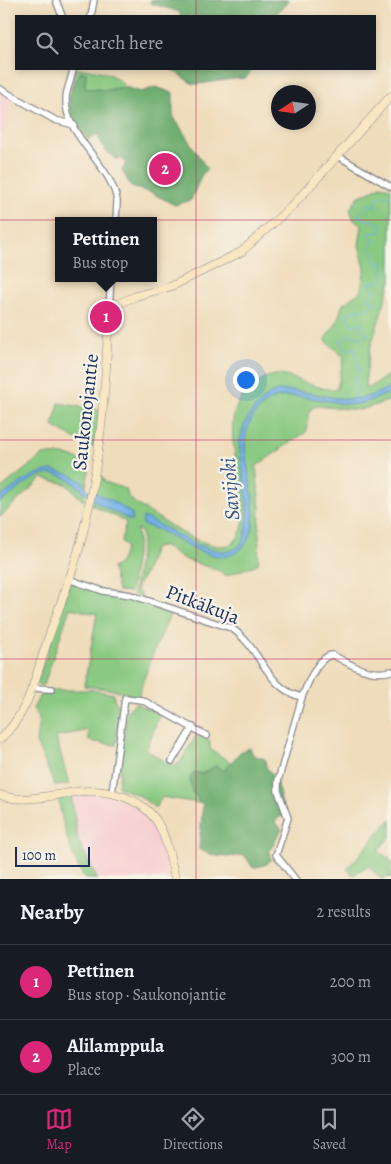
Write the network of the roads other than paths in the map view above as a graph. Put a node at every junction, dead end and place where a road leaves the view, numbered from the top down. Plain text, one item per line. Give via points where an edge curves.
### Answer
1 (56, 0) edge
2 (94, 0) edge
3 (62, 15) edge
4 (91, 15) edge
5 (73, 70) edge
6 (0, 89) edge
7 (391, 96) edge
8 (74, 125) junction
9 (338, 156) junction
10 (391, 187) edge
11 (116, 217) edge
12 (111, 282) edge
13 (109, 308) junction
14 (68, 579) junction
15 (391, 671) edge
16 (32, 688) junction
17 (52, 689) dead end
18 (302, 697) junction
19 (193, 728) junction
20 (207, 736) dead end
21 (0, 739) edge
22 (172, 761) dead end
23 (112, 793) junction
24 (0, 795) edge
25 (175, 879) edge
26 (294, 879) edge

1 - 3 street
2 - 4 street
5 - 8 street via 66,99
6 - 8 street via 55,120
7 - 9 street
8 - 11 street via 115,194
9 - 10 street
9 - 13 street via 293,206 240,252 172,286
12 - 13 street
13 - 14 street, Saukonojantie via 103,422 90,503
14 - 16 street, Saukonojantie
14 - 18 street, Pitkäkuja via 103,591 131,595 231,628 244,638 284,691
15 - 18 street via 366,671 334,654 328,655
16 - 17 street
16 - 21 street, Saukonojantie via 23,712
18 - 26 street via 278,781 278,791 288,818 276,855
19 - 20 street
19 - 22 street
19 - 23 street via 142,700 125,698
23 - 24 street via 77,791 21,799
23 - 25 street via 132,800 152,815 165,837

